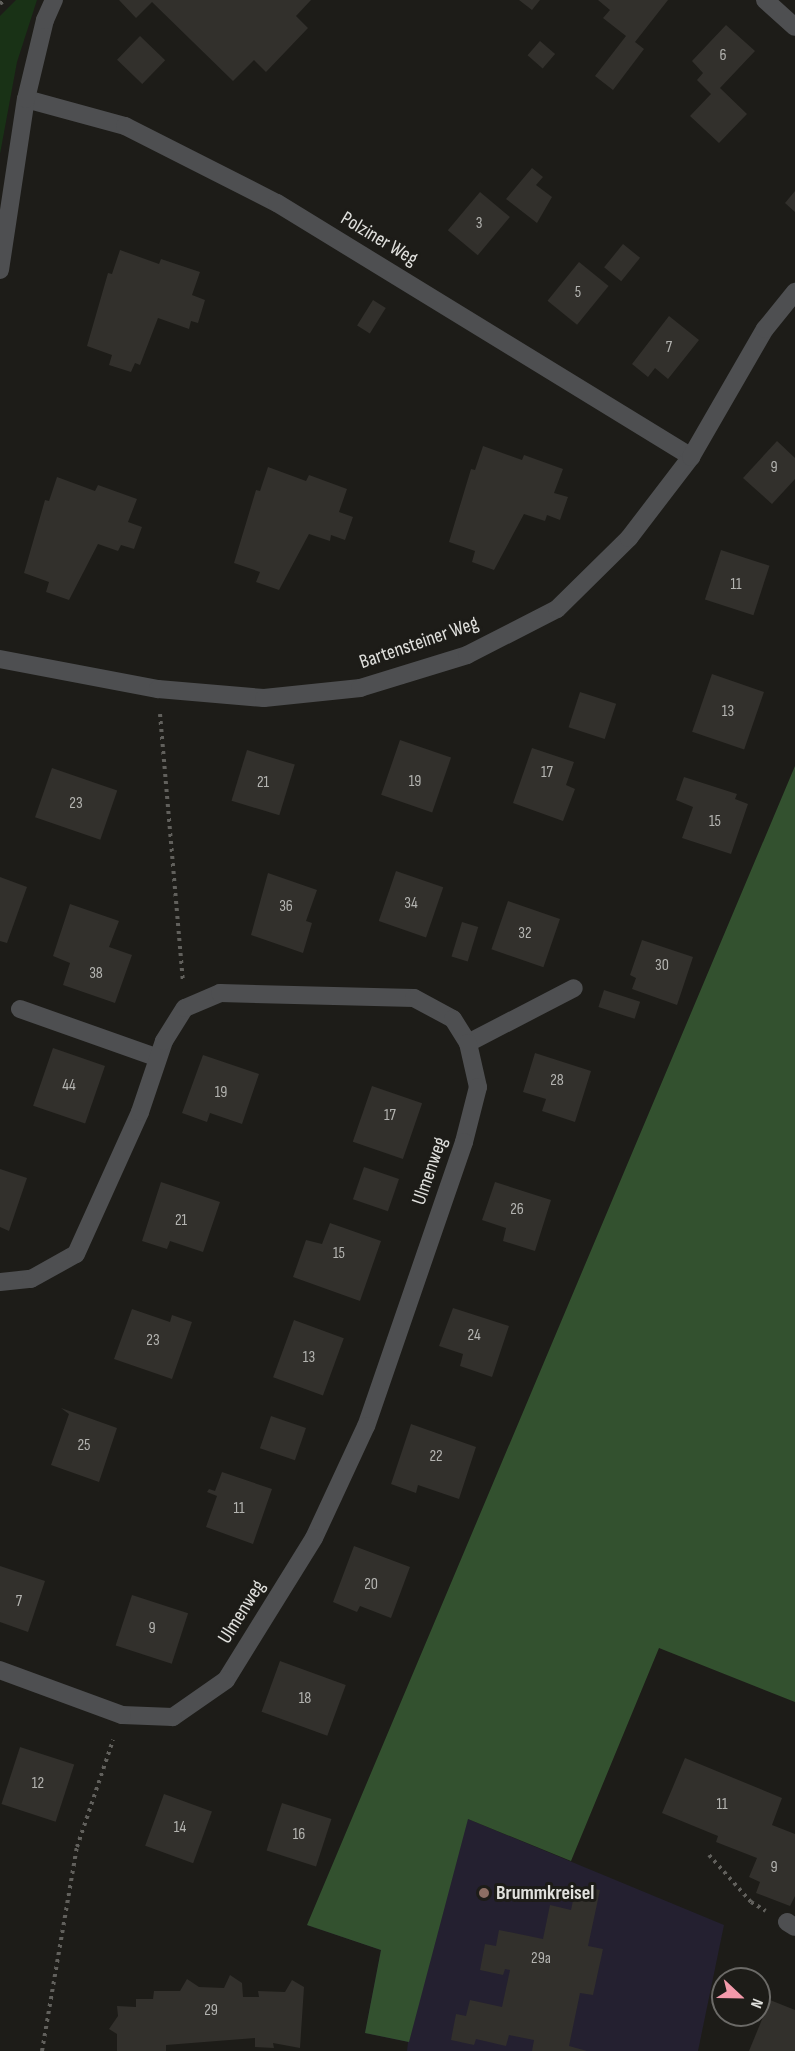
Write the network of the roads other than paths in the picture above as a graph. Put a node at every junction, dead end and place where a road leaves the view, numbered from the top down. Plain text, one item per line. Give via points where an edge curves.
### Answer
1 (54, 0) edge
2 (765, 0) edge
3 (795, 27) edge
4 (26, 99) junction
5 (0, 270) edge
6 (795, 292) edge
7 (691, 457) junction
8 (0, 659) edge
9 (574, 988) dead end
10 (20, 1009) dead end
11 (468, 1042) junction
12 (158, 1058) junction
13 (0, 1282) edge
14 (0, 1670) edge

1 - 4 street via 45,20
2 - 3 street
4 - 5 street
4 - 7 street, Polziner Weg via 125,126 277,203
6 - 7 street, Bartensteiner Weg via 765,329
7 - 8 street, Bartensteiner Weg via 629,538 557,609 467,655 348,689 264,698 158,689
9 - 11 street
10 - 12 street
11 - 12 street, Ulmenweg via 453,1019 414,998 220,993 185,1008
11 - 14 street, Ulmenweg via 478,1087 464,1142 366,1426 314,1538 226,1680 173,1717 122,1715
12 - 13 street via 140,1112 76,1254 31,1279

